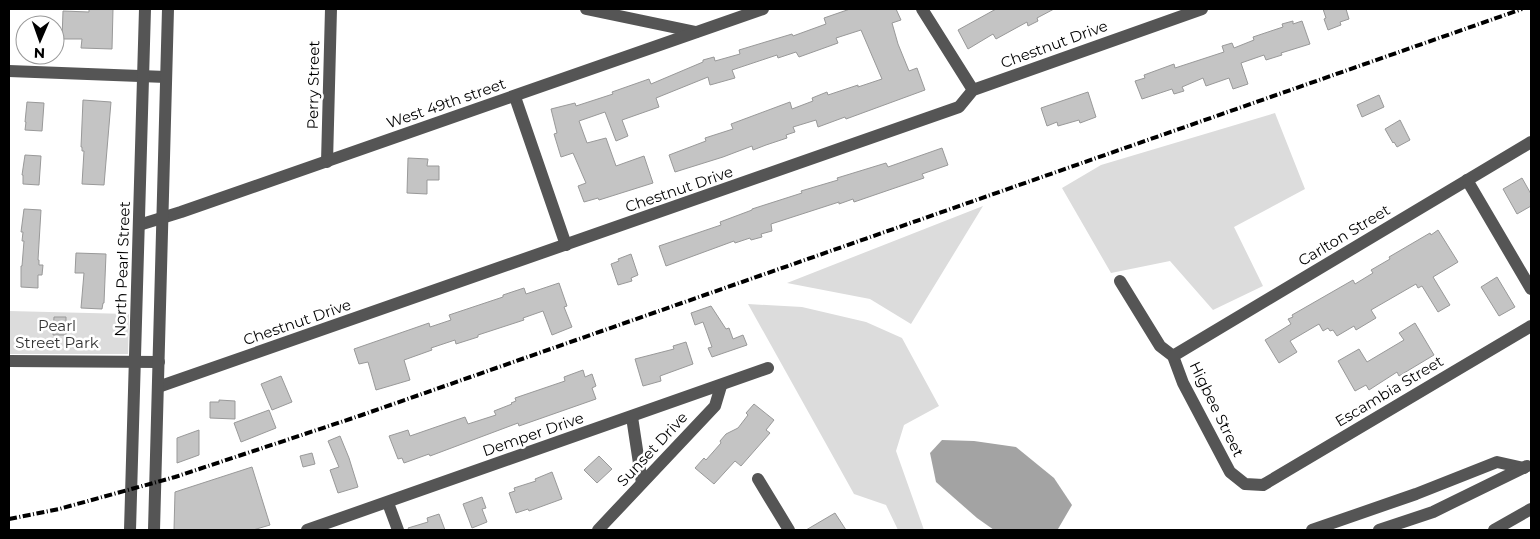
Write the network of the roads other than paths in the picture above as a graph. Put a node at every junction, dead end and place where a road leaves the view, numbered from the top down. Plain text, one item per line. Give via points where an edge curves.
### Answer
1 (145, 9) edge
2 (168, 9) edge
3 (331, 9) edge
4 (591, 9) edge
5 (763, 9) edge
6 (922, 9) edge
7 (1202, 9) edge
8 (698, 32) junction
9 (9, 71) edge
10 (143, 75) junction
11 (166, 76) junction
12 (973, 90) junction
13 (515, 96) junction
14 (1531, 142) edge
15 (327, 162) junction
16 (1467, 180) junction
17 (162, 219) junction
18 (139, 225) junction
19 (566, 246) junction
20 (1120, 281) dead end
21 (1531, 289) edge
22 (1531, 326) edge
23 (1173, 356) junction
24 (9, 361) edge
25 (135, 361) junction
26 (159, 362) junction
27 (768, 368) dead end
28 (721, 386) junction
29 (158, 387) junction
30 (632, 416) junction
31 (1528, 466) edge
32 (758, 479) dead end
33 (642, 483) junction
34 (1263, 485) joint
35 (388, 502) junction
36 (1531, 509) edge
37 (129, 529) edge
38 (154, 530) edge
39 (307, 530) edge
40 (398, 530) edge
41 (598, 530) edge
42 (789, 530) edge
43 (1312, 530) edge
44 (1379, 530) edge
45 (1494, 530) edge

1 - 10 street, North Pearl Street
2 - 11 street
3 - 15 street, Perry Street
4 - 8 street
5 - 8 street, West 49th street
6 - 12 street
7 - 12 street, Chestnut Drive
8 - 13 street, West 49th street
9 - 10 street
10 - 11 street
10 - 18 street, North Pearl Street
11 - 17 street
12 - 19 street, Chestnut Drive via 959,107
13 - 15 street, West 49th street
13 - 19 street
14 - 16 street, Carlton Street
15 - 17 street, West 49th street
16 - 21 street
16 - 23 street, Carlton Street
17 - 18 street, West 49th street
17 - 26 street
18 - 25 street, North Pearl Street
19 - 29 street, Chestnut Drive
20 - 23 street, Higbee Street via 1160,346
22 - 34 street, Escambia Street
23 - 34 street, Higbee Street via 1183,383 1230,472 1245,484
24 - 25 street
25 - 26 street
25 - 37 street, North Pearl Street
26 - 29 street
27 - 28 street, Demper Drive
28 - 30 street, Demper Drive
28 - 33 street, Sunset Drive via 714,406
29 - 38 street
30 - 33 street
30 - 35 street, Demper Drive
31 - 43 street via 1498,462
31 - 44 street via 1433,512
32 - 42 street
33 - 41 street, Sunset Drive
35 - 39 street, Demper Drive
35 - 40 street
36 - 45 street

